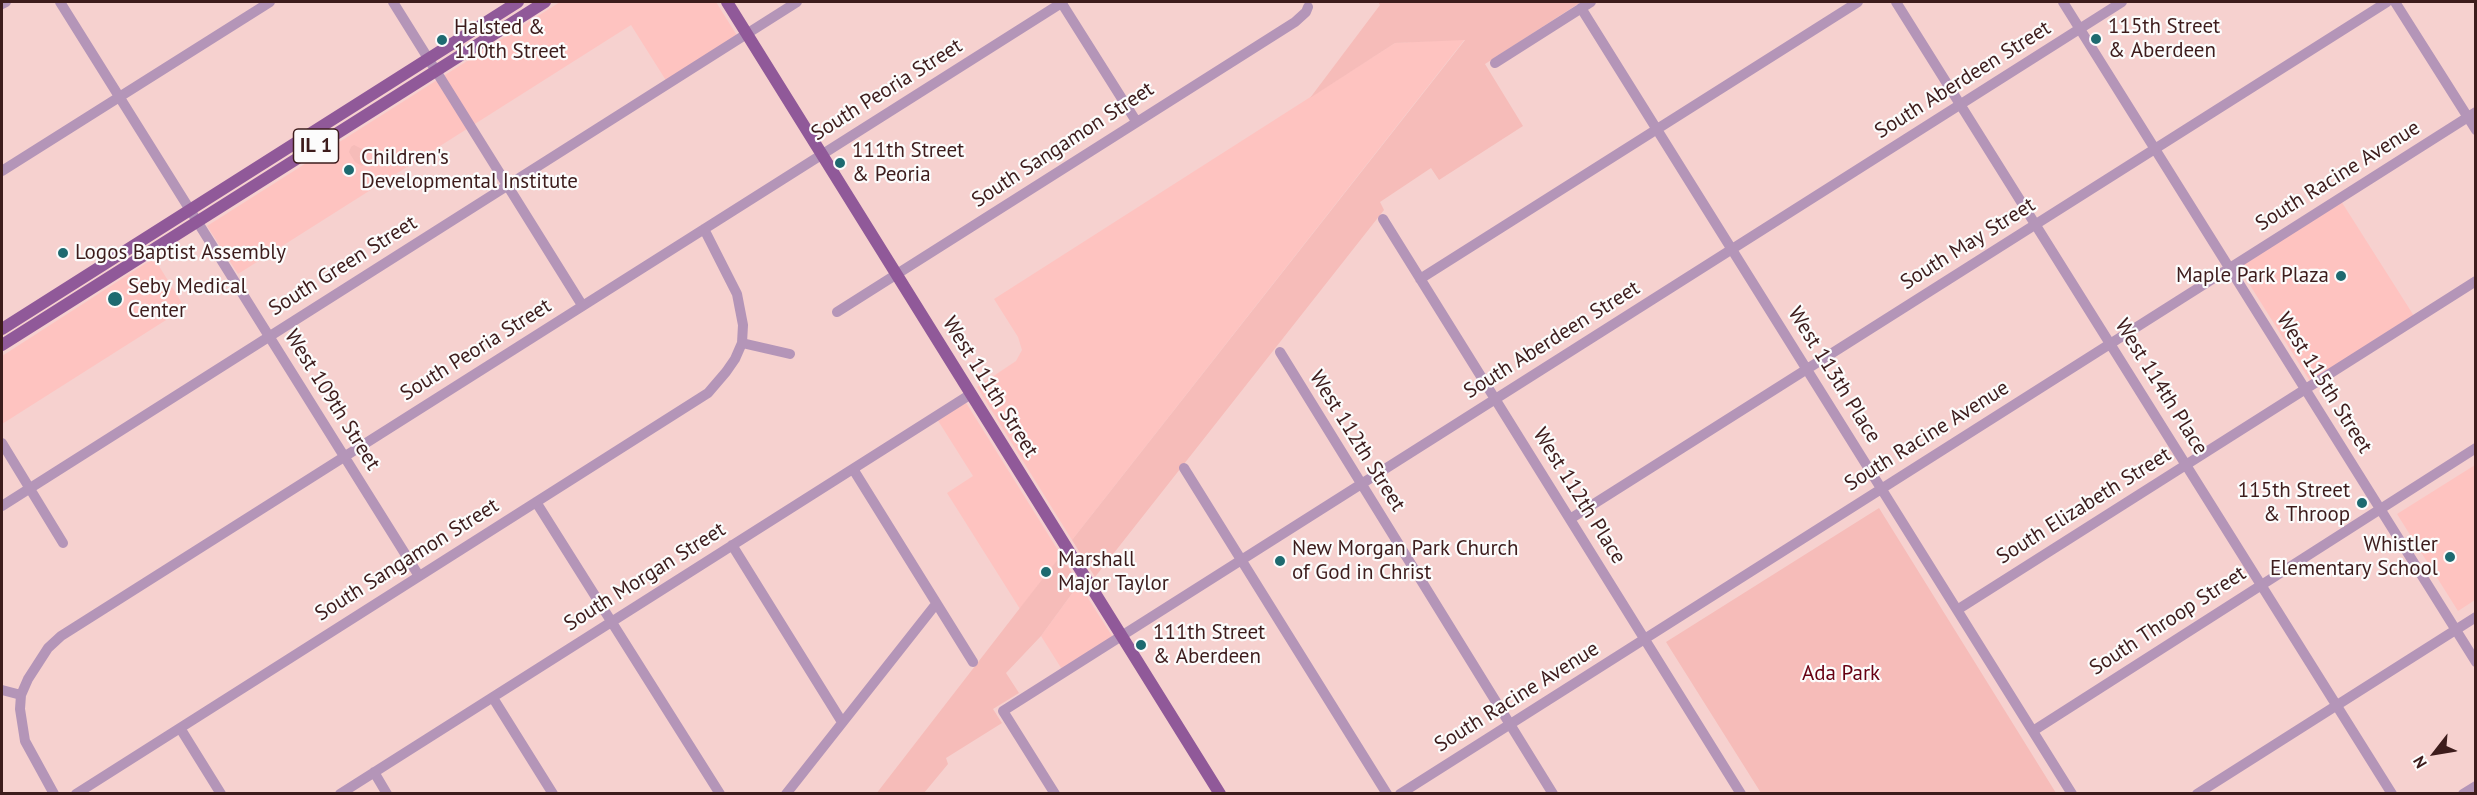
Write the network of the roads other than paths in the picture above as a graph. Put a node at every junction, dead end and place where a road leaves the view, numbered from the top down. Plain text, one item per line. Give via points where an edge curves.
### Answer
1 (6, 2) edge
2 (60, 2) edge
3 (270, 2) edge
4 (393, 2) edge
5 (518, 2) edge
6 (545, 2) edge
7 (727, 2) edge
8 (797, 2) edge
9 (1062, 2) edge
10 (1591, 2) edge
11 (1858, 2) edge
12 (1896, 2) edge
13 (2063, 2) edge
14 (2122, 2) edge
15 (2387, 2) edge
16 (2395, 2) edge
17 (2, 4) edge
18 (1308, 7) dead end
19 (1581, 8) junction
20 (2080, 29) junction
21 (747, 33) junction
22 (428, 58) junction
23 (1495, 63) dead end
24 (436, 70) junction
25 (119, 97) junction
26 (1961, 104) junction
27 (2472, 115) edge
28 (1136, 121) junction
29 (1657, 129) junction
30 (2475, 130) edge
31 (2155, 149) junction
32 (822, 154) junction
33 (2, 171) edge
34 (508, 185) junction
35 (189, 210) junction
36 (1383, 219) dead end
37 (197, 221) junction
38 (2036, 224) junction
39 (704, 229) junction
40 (1732, 249) junction
41 (2229, 268) junction
42 (897, 274) junction
43 (1420, 279) junction
44 (2475, 281) edge
45 (582, 305) junction
46 (837, 312) dead end
47 (2, 328) edge
48 (269, 336) junction
49 (742, 343) junction
50 (2110, 344) junction
51 (2, 345) edge
52 (1280, 352) dead end
53 (790, 354) dead end
54 (1807, 369) junction
55 (2305, 389) junction
56 (971, 394) junction
57 (1495, 399) junction
58 (2, 443) edge
59 (2475, 448) edge
60 (344, 456) junction
61 (2186, 465) junction
62 (1184, 468) dead end
63 (853, 469) junction
64 (1361, 484) junction
65 (30, 488) junction
66 (1881, 489) junction
67 (536, 502) junction
68 (2, 506) edge
69 (2380, 509) junction
70 (1570, 519) junction
71 (63, 543) dead end
72 (732, 545) junction
73 (1241, 560) junction
74 (419, 576) junction
75 (2261, 585) junction
76 (936, 603) junction
77 (1957, 610) junction
78 (2475, 617) edge
79 (612, 621) junction
80 (2455, 630) junction
81 (1122, 635) junction
82 (1645, 639) junction
83 (973, 662) dead end
84 (2475, 662) edge
85 (2, 690) edge
86 (21, 695) junction
87 (493, 698) junction
88 (2336, 705) junction
89 (842, 722) junction
90 (1510, 724) junction
91 (180, 728) junction
92 (2032, 731) junction
93 (374, 772) junction
94 (2475, 786) edge
95 (54, 794) edge
96 (76, 794) edge
97 (221, 794) edge
98 (340, 794) edge
99 (387, 794) edge
100 (553, 794) edge
101 (720, 794) edge
102 (786, 794) edge
103 (1055, 794) edge
104 (1220, 794) edge
105 (1387, 794) edge
106 (1400, 794) edge
107 (1553, 794) edge
108 (1741, 794) edge
109 (2072, 794) edge
110 (2197, 794) edge
111 (2392, 794) edge
112 (2463, 794) edge

1 - 17 street
2 - 25 street, West 109th Street
3 - 25 street
4 - 22 street
5 - 22 main road, IL 1
6 - 24 main road, IL 1
7 - 21 main road, West 111th Street
8 - 21 street, South Green Street
9 - 28 street
9 - 32 street, South Peoria Street
10 - 19 street
11 - 29 street
12 - 26 street, West 114th Place
13 - 20 street, West 115th Street
14 - 20 street, South Aberdeen Street
15 - 31 street, South May Street
16 - 27 street
18 - 28 street, South Sangamon Street via 1295,22
19 - 23 street
19 - 29 street, West 113th Place
20 - 26 street, South Aberdeen Street
20 - 31 street, West 115th Street
21 - 32 main road, West 111th Street
21 - 34 street, South Green Street
22 - 24 street
22 - 35 main road, IL 1
24 - 34 street
24 - 37 main road, IL 1
25 - 33 street
25 - 35 street, West 109th Street
26 - 38 street, West 114th Place
26 - 40 street, South Aberdeen Street
27 - 30 street
27 - 41 street, South Racine Avenue
28 - 42 street, South Sangamon Street
29 - 40 street, West 113th Place
29 - 43 street
31 - 38 street, South May Street
31 - 41 street, West 115th Street
32 - 39 street, South Peoria Street
32 - 42 main road, West 111th Street
34 - 45 street
34 - 48 street, South Green Street
35 - 37 street, West 109th Street
35 - 47 main road, IL 1
36 - 43 street, West 112th Place
37 - 48 street, West 109th Street
37 - 51 main road, IL 1
38 - 50 street, West 114th Place
38 - 54 street, South May Street
39 - 45 street, South Peoria Street
39 - 49 street, South Sangamon Street via 738,294
40 - 54 street, West 113th Place
40 - 57 street, South Aberdeen Street
41 - 50 street, South Racine Avenue
41 - 55 street, West 115th Street
42 - 46 street, South Sangamon Street
42 - 56 main road, West 111th Street
43 - 57 street, West 112th Place
44 - 55 street, South Elizabeth Street
45 - 60 street, South Peoria Street
48 - 60 street, West 109th Street
48 - 65 street, South Green Street
49 - 53 street
49 - 67 street, South Sangamon Street via 726,372 708,393
50 - 61 street, West 114th Place
50 - 66 street, South Racine Avenue
52 - 64 street, West 112th Street
54 - 66 street, West 113th Place
54 - 70 street, South May Street
55 - 61 street, South Elizabeth Street
55 - 69 street, West 115th Street
56 - 63 street, South Morgan Street
56 - 81 main road, West 111th Street
57 - 64 street, South Aberdeen Street
57 - 70 street, West 112th Place
58 - 65 street
59 - 69 street, South Throop Street
60 - 74 street, West 109th Street
60 - 86 street, South Peoria Street via 61,636 37,663
61 - 75 street, West 114th Place
61 - 77 street, South Elizabeth Street
62 - 73 street
63 - 72 street, South Morgan Street
63 - 76 street
64 - 73 street, South Aberdeen Street
64 - 90 street, West 112th Street
65 - 68 street, South Green Street
65 - 71 street
66 - 77 street, West 113th Place
66 - 82 street, South Racine Avenue
67 - 74 street, South Sangamon Street
67 - 79 street
69 - 75 street, South Throop Street
69 - 80 street, West 115th Street
70 - 82 street, West 112th Place
72 - 79 street, South Morgan Street
72 - 89 street
73 - 81 street, South Aberdeen Street
73 - 105 street
74 - 91 street, South Sangamon Street
75 - 88 street, West 114th Place
75 - 92 street, South Throop Street
76 - 83 street
76 - 89 street
77 - 92 street, West 113th Place
78 - 80 street
79 - 87 street, South Morgan Street
79 - 101 street
80 - 84 street, West 115th Street
80 - 88 street
81 - 103 street, South Aberdeen Street via 1003,711
81 - 104 main road, West 111th Street
82 - 90 street, South Racine Avenue
82 - 108 street, West 112th Place
85 - 86 street
86 - 95 street via 26,741
87 - 93 street, South Morgan Street
87 - 100 street
88 - 110 street
88 - 111 street, West 114th Place
89 - 102 street
90 - 106 street, South Racine Avenue
90 - 107 street, West 112th Street
91 - 96 street, South Sangamon Street
91 - 97 street
92 - 109 street, West 113th Place
93 - 98 street, South Morgan Street
93 - 99 street
94 - 112 street

